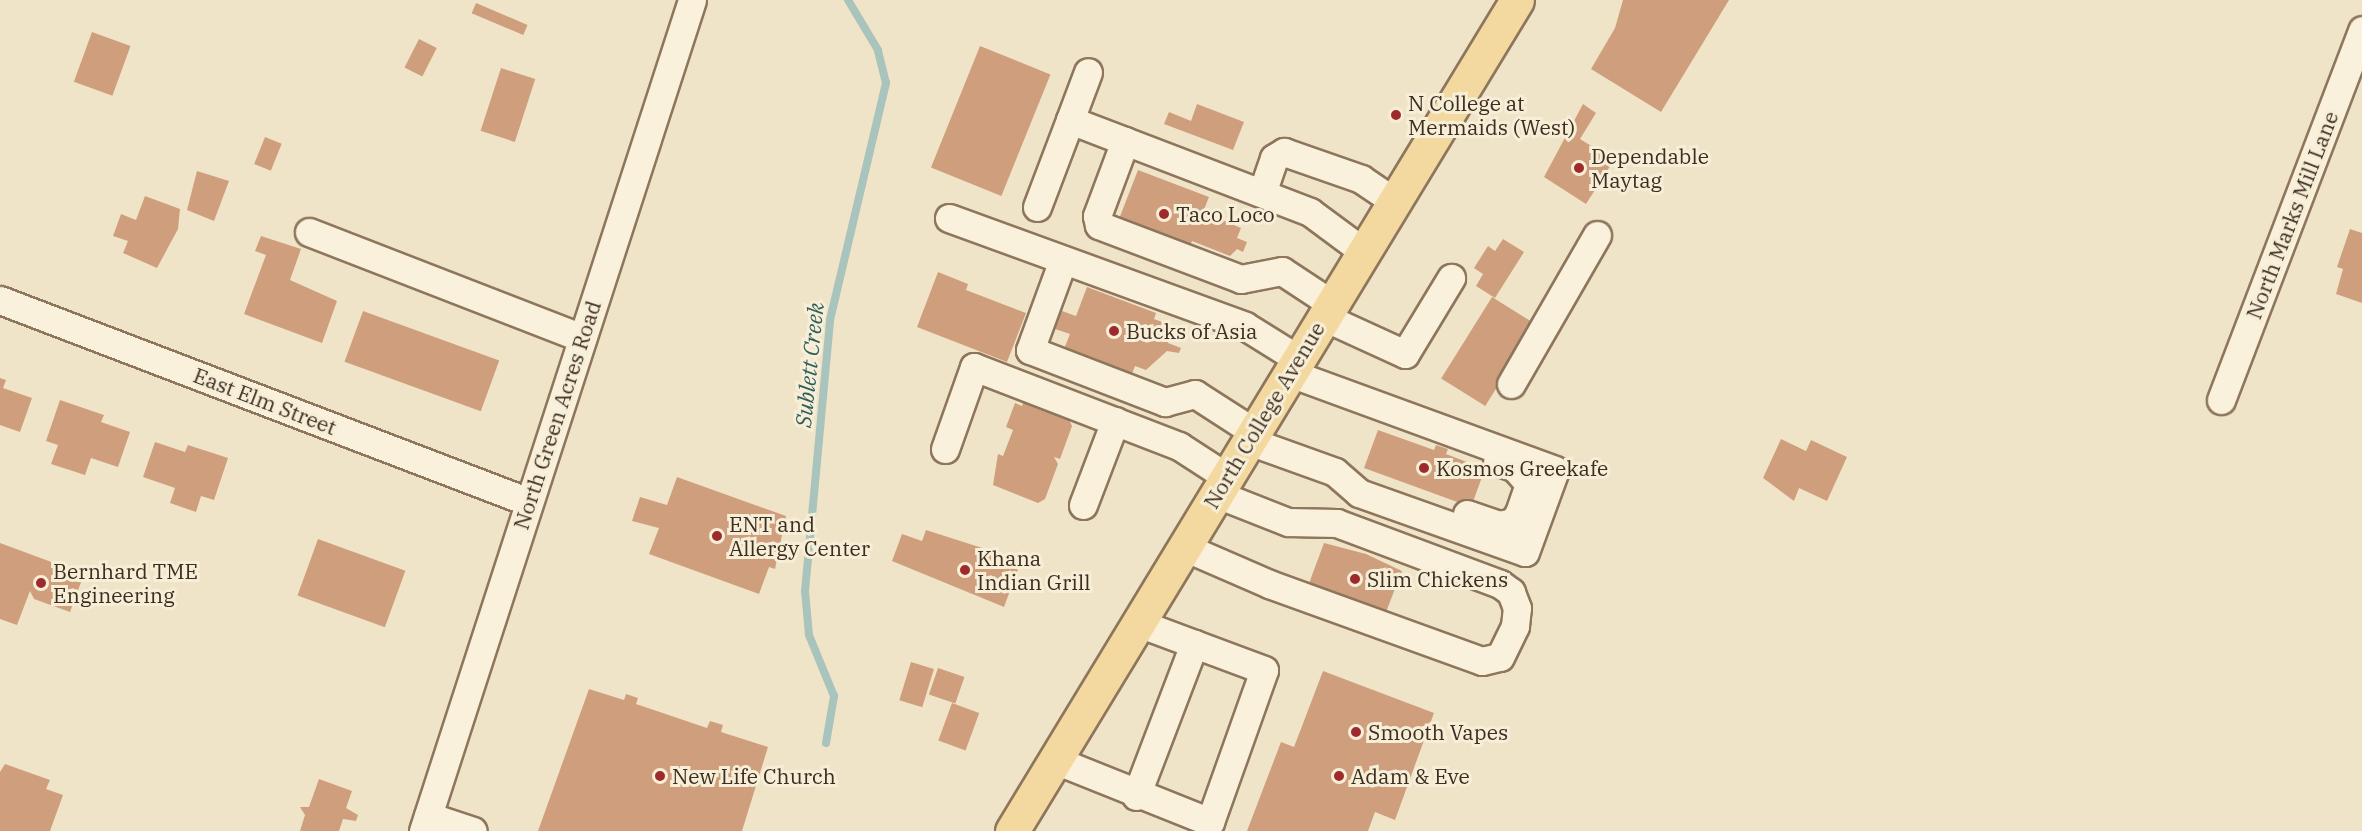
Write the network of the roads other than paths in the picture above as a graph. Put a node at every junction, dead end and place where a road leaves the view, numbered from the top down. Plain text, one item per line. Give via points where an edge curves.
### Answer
1 (692, 0) edge
2 (1517, 0) edge
3 (2362, 30) edge
4 (1088, 72) dead end
5 (1070, 120) junction
6 (1125, 141) junction
7 (1236, 183) junction
8 (1262, 193) junction
9 (1394, 201) junction
10 (1037, 207) dead end
11 (949, 218) dead end
12 (309, 232) dead end
13 (1597, 235) dead end
14 (1364, 252) junction
15 (1178, 255) junction
16 (1063, 260) junction
17 (1451, 278) dead end
18 (0, 300) edge
19 (1174, 300) junction
20 (1328, 311) junction
21 (582, 338) junction
22 (1294, 366) junction
23 (1511, 384) dead end
24 (1137, 391) junction
25 (2221, 400) dead end
26 (1115, 421) junction
27 (1251, 436) junction
28 (945, 449) dead end
29 (1222, 486) junction
30 (529, 502) junction
31 (1083, 505) dead end
32 (1184, 547) junction
33 (1138, 623) junction
34 (1194, 644) junction
35 (1055, 760) junction
36 (1136, 796) junction
37 (425, 823) edge
38 (1211, 827) edge
39 (473, 831) edge
40 (1012, 831) edge

1 - 21 street, North Green Acres Road
2 - 9 main road, North College Avenue
3 - 25 street, North Marks Mill Lane
4 - 5 street
5 - 6 street
5 - 10 street
6 - 7 street
6 - 15 street via 1097,216 1099,225
7 - 8 street
7 - 15 street via 1215,187 1131,159 1110,215 1112,222 1171,244
8 - 9 street via 1274,158 1284,152 1361,179
8 - 14 street via 1310,212
9 - 14 main road, North College Avenue
11 - 16 street
12 - 21 street
13 - 23 street
14 - 20 main road, North College Avenue
15 - 20 street via 1241,279 1282,271
16 - 19 street
16 - 24 street via 1030,350
17 - 20 street via 1405,354
18 - 30 street, East Elm Street
19 - 22 street via 1245,326
19 - 24 street via 1152,306 1069,279 1050,330 1058,348 1131,376
20 - 22 main road, North College Avenue
21 - 30 street, North Green Acres Road
22 - 27 main road, North College Avenue
22 - 27 street via 1350,400 1376,401 1555,471 1525,552 1359,494 1335,472
24 - 27 street via 1165,402 1195,394
26 - 28 street via 974,368
26 - 29 street via 1179,446
26 - 31 street
27 - 29 main road, North College Avenue
29 - 32 main road, North College Avenue
29 - 32 street via 1288,522 1337,523 1500,584 1511,592 1517,608 1515,626 1491,659 1269,584
30 - 37 street, North Green Acres Road
32 - 33 main road, North College Avenue
33 - 34 street
33 - 35 main road, North College Avenue
34 - 36 street
34 - 38 street via 1264,670
35 - 36 street
35 - 40 main road, North College Avenue
36 - 38 street
37 - 39 street

